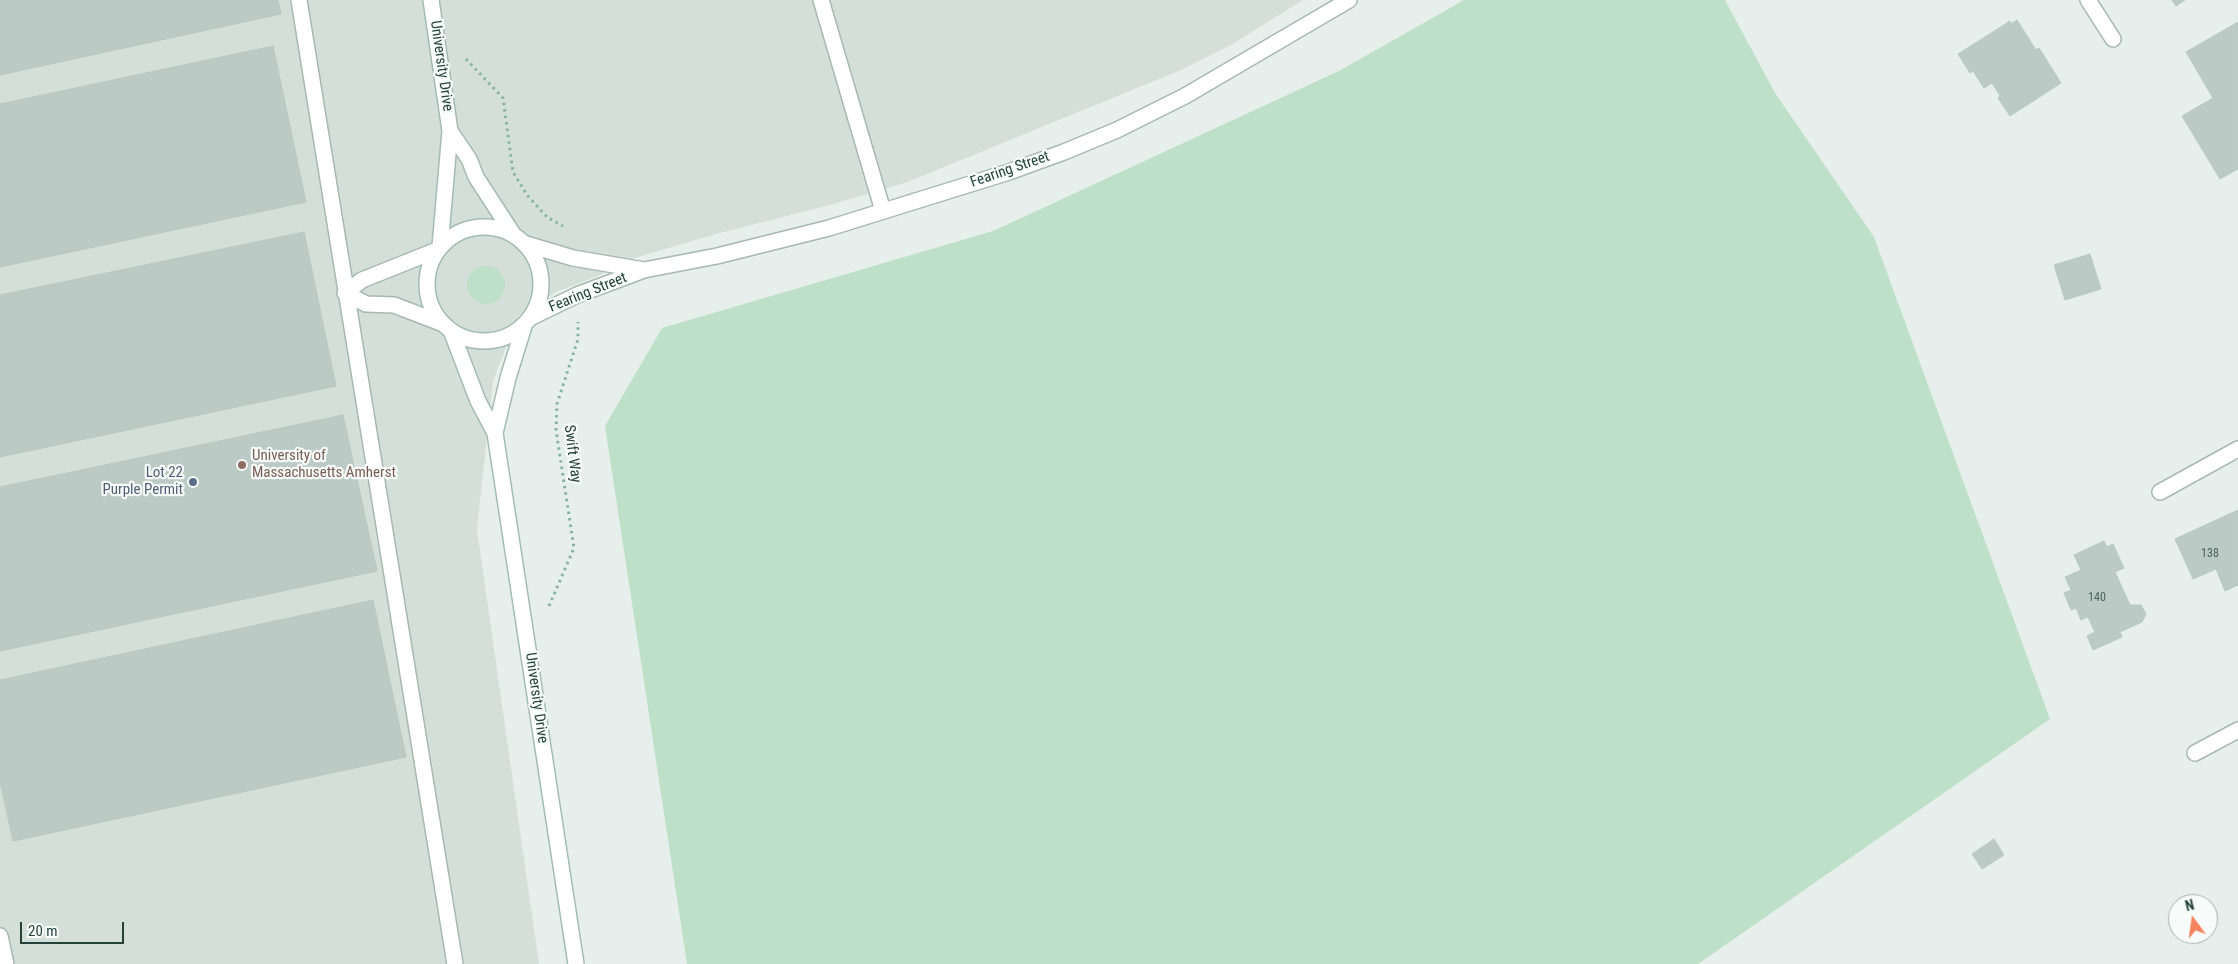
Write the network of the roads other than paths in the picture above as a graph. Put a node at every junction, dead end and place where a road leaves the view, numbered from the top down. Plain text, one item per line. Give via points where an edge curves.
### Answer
1 (299, 0) edge
2 (431, 0) edge
3 (822, 0) edge
4 (1349, 0) edge
5 (2088, 0) edge
6 (2113, 39) dead end
7 (450, 131) junction
8 (883, 211) junction
9 (513, 234) junction
10 (526, 244) junction
11 (438, 249) junction
12 (644, 270) junction
13 (345, 293) junction
14 (528, 321) junction
15 (441, 323) junction
16 (452, 333) junction
17 (495, 433) junction
18 (2238, 449) edge
19 (2160, 492) dead end
20 (2238, 730) edge
21 (2195, 753) dead end
22 (0, 936) edge
23 (6, 964) edge
24 (455, 964) edge
25 (576, 964) edge

1 - 13 main road
2 - 7 main road, University Drive
3 - 8 main road
4 - 8 main road, Fearing Street via 1208,83 1117,130 1009,172
5 - 6 main road
7 - 9 main road, University Drive
7 - 11 main road, University Drive
8 - 12 main road, Fearing Street via 792,238
9 - 10 main road, University Drive
9 - 11 main road, University Drive via 494,227 474,227 455,234
10 - 12 main road, Fearing Street via 572,258
10 - 14 main road, University Drive via 537,261 542,280 540,299
11 - 13 main road via 362,280
11 - 15 main road, University Drive via 426,279 426,295
12 - 14 main road, Fearing Street via 576,295
13 - 15 main road via 366,304 394,305
13 - 24 main road
14 - 16 main road, University Drive via 512,335 497,340 467,340
14 - 17 main road, University Drive via 508,378
15 - 16 main road, University Drive
16 - 17 main road, University Drive via 478,401
17 - 25 main road, University Drive
18 - 19 main road
20 - 21 main road
22 - 23 main road

